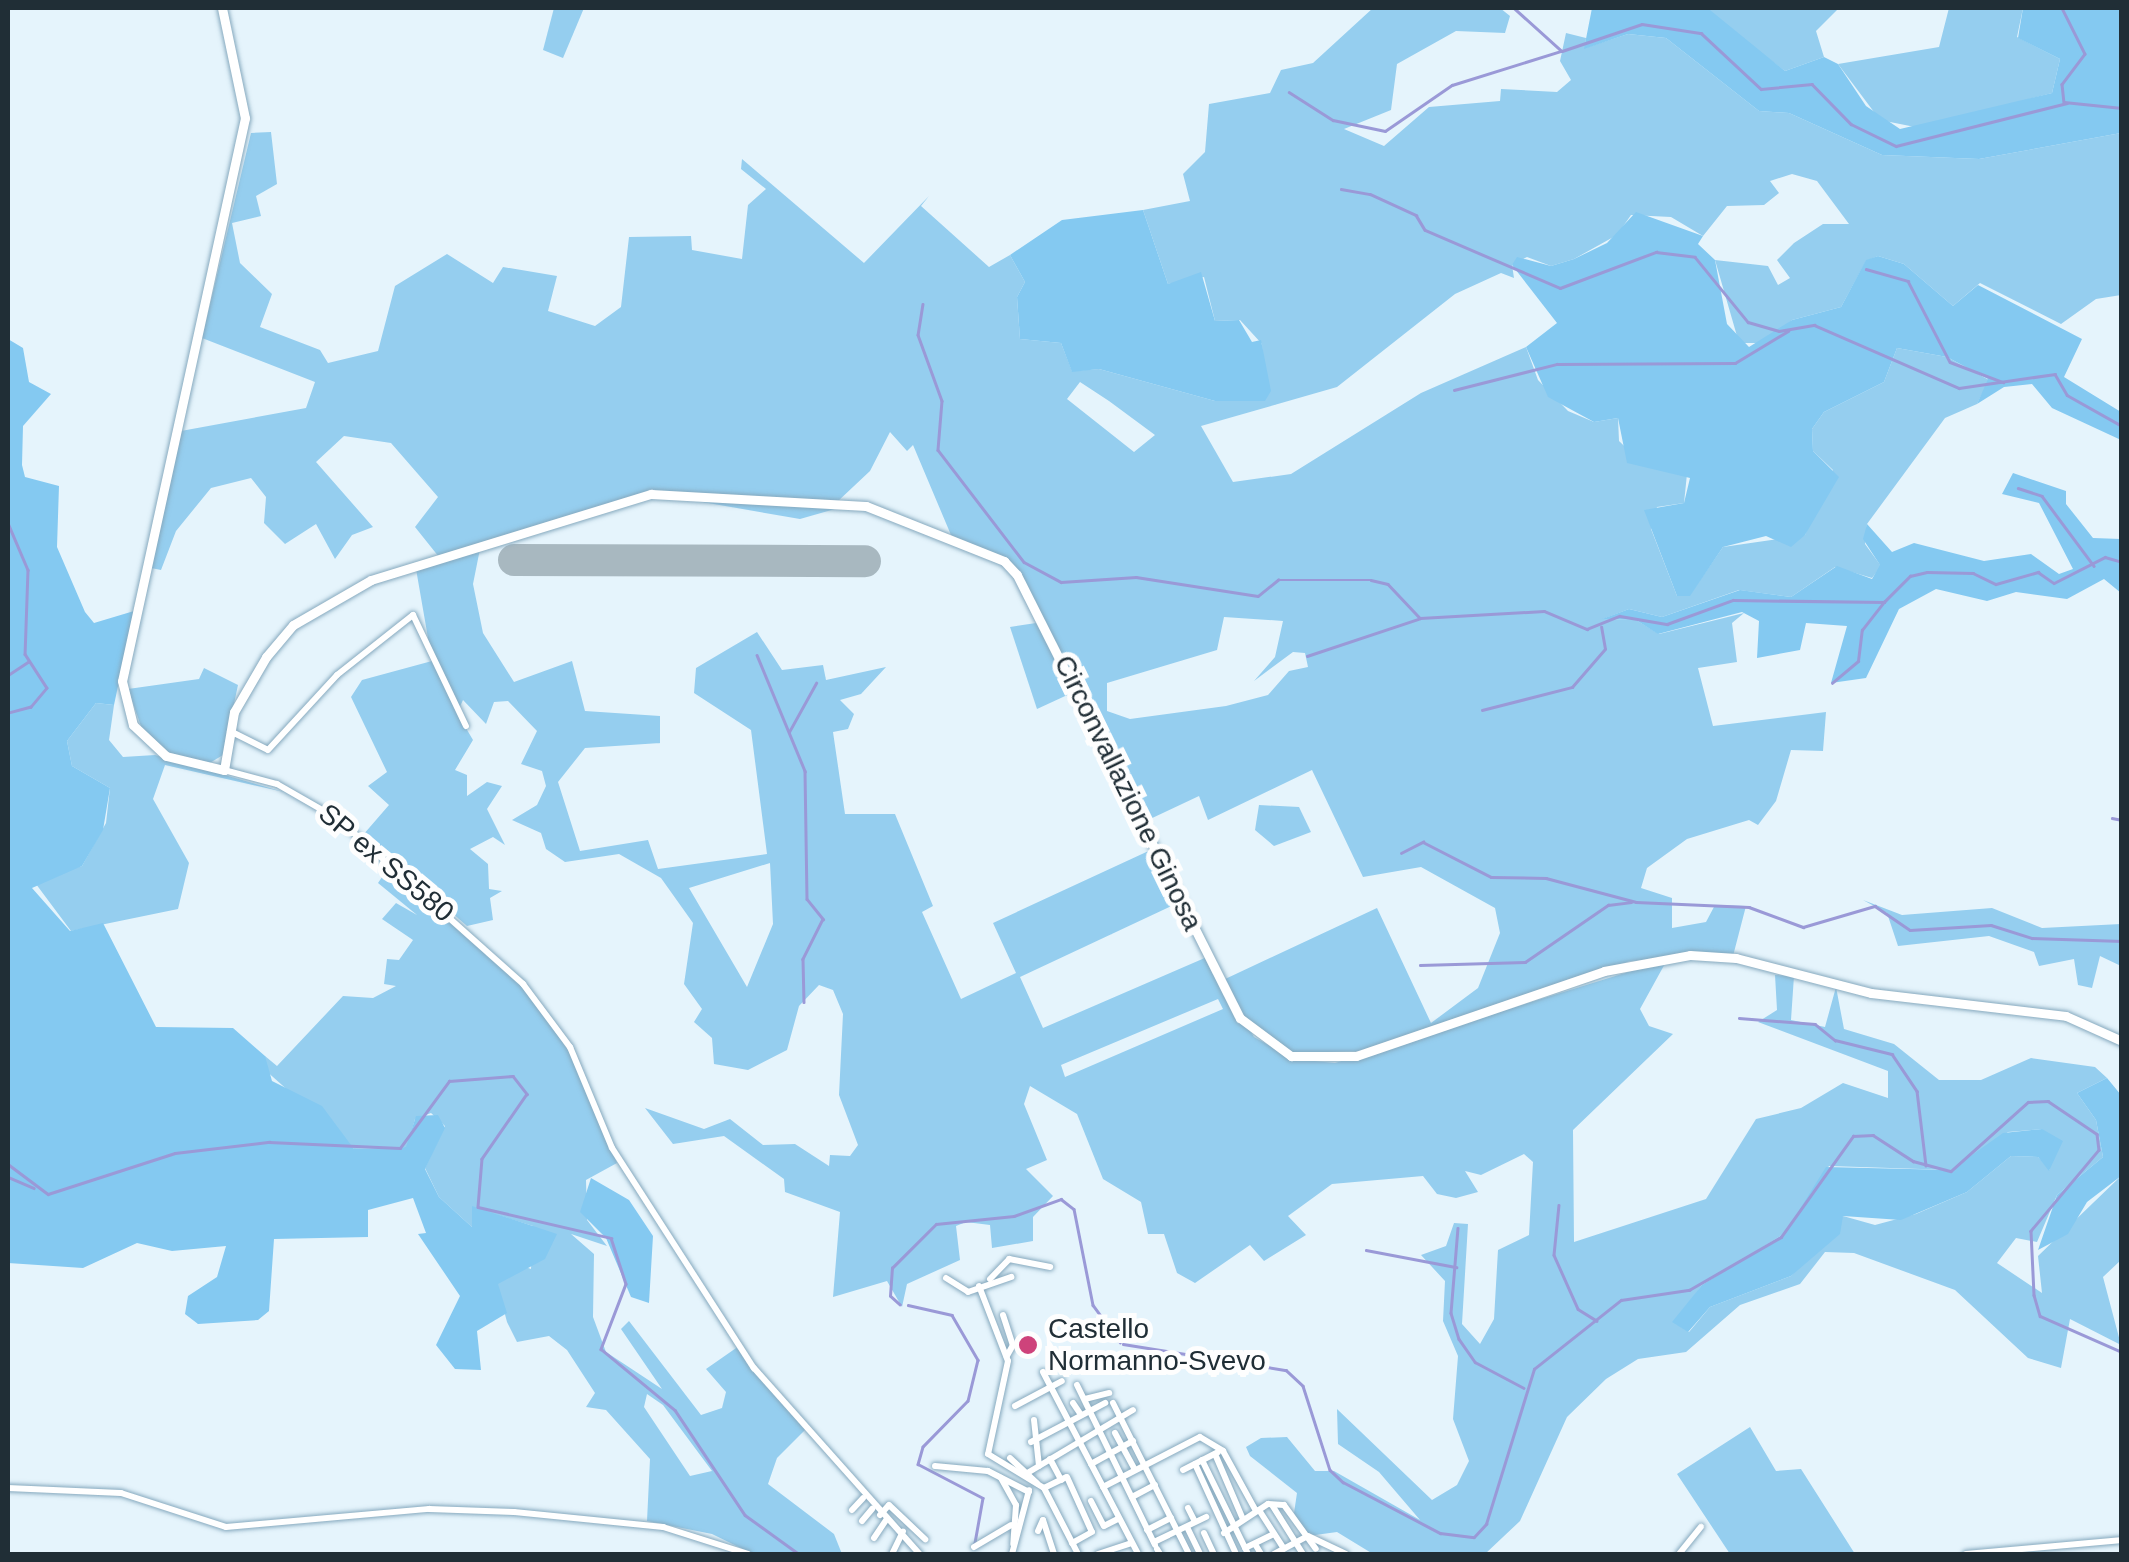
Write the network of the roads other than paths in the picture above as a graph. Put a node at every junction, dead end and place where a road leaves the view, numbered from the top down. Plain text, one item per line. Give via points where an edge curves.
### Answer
1 (222, 8) edge
2 (466, 726) dead end
3 (230, 731) junction
4 (224, 770) junction
5 (2122, 1041) edge
6 (1050, 1267) dead end
7 (946, 1278) dead end
8 (1010, 1278) dead end
9 (990, 1279) junction
10 (979, 1286) junction
11 (1002, 1315) dead end
12 (1007, 1356) junction
13 (1043, 1372) dead end
14 (1062, 1380) dead end
15 (1076, 1385) dead end
16 (1050, 1386) junction
17 (1109, 1394) dead end
18 (1085, 1399) junction
19 (1073, 1403) dead end
20 (1015, 1406) dead end
21 (1090, 1410) junction
22 (1133, 1410) dead end
23 (1082, 1415) junction
24 (1120, 1417) junction
25 (1034, 1420) dead end
26 (1068, 1422) junction
27 (1100, 1429) junction
28 (1115, 1433) dead end
29 (1031, 1442) junction
30 (1079, 1442) junction
31 (1133, 1442) junction
32 (1122, 1447) junction
33 (1218, 1452) junction
34 (1111, 1453) junction
35 (1010, 1458) dead end
36 (1050, 1460) junction
37 (1199, 1462) junction
38 (1091, 1464) junction
39 (1145, 1464) junction
40 (934, 1466) dead end
41 (1038, 1466) junction
42 (1135, 1470) junction
43 (1184, 1470) dead end
44 (1027, 1476) junction
45 (1123, 1476) junction
46 (1000, 1477) junction
47 (1064, 1478) junction
48 (1040, 1486) junction
49 (1155, 1486) junction
50 (1102, 1487) junction
51 (8, 1488) edge
52 (1029, 1492) junction
53 (1132, 1497) junction
54 (863, 1498) junction
55 (1091, 1500) dead end
56 (1272, 1505) junction
57 (1065, 1506) dead end
58 (1188, 1508) dead end
59 (872, 1509) junction
60 (852, 1510) dead end
61 (1258, 1510) junction
62 (1056, 1512) junction
63 (884, 1517) junction
64 (1206, 1517) dead end
65 (1242, 1517) junction
66 (1171, 1518) junction
67 (1118, 1519) junction
68 (1043, 1520) junction
69 (1194, 1520) junction
70 (862, 1521) dead end
71 (1233, 1522) junction
72 (1011, 1525) junction
73 (1186, 1527) junction
74 (1700, 1528) dead end
75 (1147, 1530) junction
76 (903, 1531) junction
77 (1038, 1531) dead end
78 (1178, 1531) junction
79 (1224, 1532) junction
80 (1204, 1534) dead end
81 (1274, 1534) junction
82 (1308, 1536) junction
83 (874, 1538) dead end
84 (1266, 1538) junction
85 (925, 1540) dead end
86 (2122, 1540) edge
87 (1296, 1542) junction
88 (1072, 1543) junction
89 (1131, 1543) junction
90 (1013, 1544) junction
91 (1255, 1544) junction
92 (974, 1548) dead end
93 (1157, 1548) edge
94 (1316, 1548) dead end
95 (1284, 1549) junction
96 (1247, 1551) edge
97 (1998, 1552) edge
98 (748, 1554) edge
99 (892, 1554) edge
100 (920, 1554) edge
101 (1012, 1554) edge
102 (1054, 1554) edge
103 (1078, 1554) edge
104 (1098, 1554) edge
105 (1138, 1554) edge
106 (1189, 1554) edge
107 (1200, 1554) edge
108 (1214, 1554) edge
109 (1236, 1554) edge
110 (1260, 1554) edge
111 (1274, 1554) edge
112 (1303, 1554) edge
113 (1346, 1554) edge
114 (1679, 1554) edge
115 (1966, 1554) edge

1 - 4 main road, SP ex SS580 via 245,88 243,130 122,681 133,725 155,749
2 - 3 street via 443,662 412,615 337,675 268,750
3 - 4 main road, Circonvallazione Ginosa
3 - 5 main road, Circonvallazione Ginosa via 249,682 293,625 371,580 651,494 866,506 988,553 1017,575 1240,1018 1291,1056 1356,1056 1619,967 1690,955 1736,958 1871,994 2066,1016
4 - 54 street, SP ex SS580 via 276,784 338,819 524,984 570,1046 612,1148 754,1368
6 - 9 street via 1009,1260
7 - 10 street via 968,1292
8 - 9 street
9 - 10 street
10 - 12 street
11 - 12 street via 1013,1346
12 - 44 street via 988,1454
13 - 16 street
14 - 16 street
15 - 18 street
16 - 20 street
16 - 26 street
17 - 18 street
18 - 21 street
19 - 23 street
21 - 23 street
21 - 24 street via 1109,1403
21 - 27 street
22 - 24 street
23 - 26 street
24 - 27 street
24 - 31 street
25 - 29 street
26 - 29 street
26 - 30 street
27 - 30 street
27 - 34 street
28 - 32 street
29 - 41 street
30 - 36 street
30 - 38 street
31 - 32 street
31 - 39 street
32 - 34 street
32 - 42 street
33 - 37 street
33 - 39 street via 1196,1437
33 - 61 street
33 - 65 street
34 - 38 street
34 - 45 street
35 - 44 street
36 - 41 street
36 - 47 street
37 - 43 street
37 - 71 street
37 - 79 street
38 - 50 street
39 - 42 street
39 - 49 street
40 - 46 street
41 - 44 street
42 - 45 street
44 - 48 street
44 - 52 street
45 - 50 street
45 - 53 street
46 - 52 street
46 - 72 street via 1013,1491
47 - 48 street
47 - 88 street via 1092,1532
48 - 62 street
49 - 53 street
49 - 66 street
50 - 67 street
51 - 98 street via 121,1493 226,1527 428,1508 514,1512 663,1527
52 - 90 street
53 - 75 street
54 - 59 street, SP ex SS580
54 - 60 street
55 - 67 street via 1104,1526
56 - 61 street
56 - 82 street via 1287,1506
56 - 87 street
57 - 62 street
58 - 69 street
59 - 63 street, SP ex SS580
59 - 70 street
61 - 65 street
61 - 81 street
62 - 68 street
62 - 88 street
63 - 76 street
63 - 83 street
63 - 85 street via 889,1505
64 - 69 street
65 - 71 street
66 - 75 street
66 - 78 street
67 - 89 street
68 - 77 street
68 - 102 street
69 - 73 street
71 - 79 street
71 - 96 street
72 - 90 street
72 - 92 street
73 - 78 street
73 - 107 street
74 - 114 street
75 - 93 street
76 - 99 street
76 - 100 street
78 - 93 street
78 - 106 street
79 - 109 street
80 - 108 street
81 - 84 street
81 - 95 street
82 - 87 street
82 - 94 street
82 - 113 street
84 - 91 street
84 - 111 street
86 - 97 street
87 - 95 street
87 - 112 street
88 - 103 street
89 - 104 street
89 - 105 street
90 - 101 street
91 - 96 street
91 - 110 street
95 - 111 street
97 - 115 street

